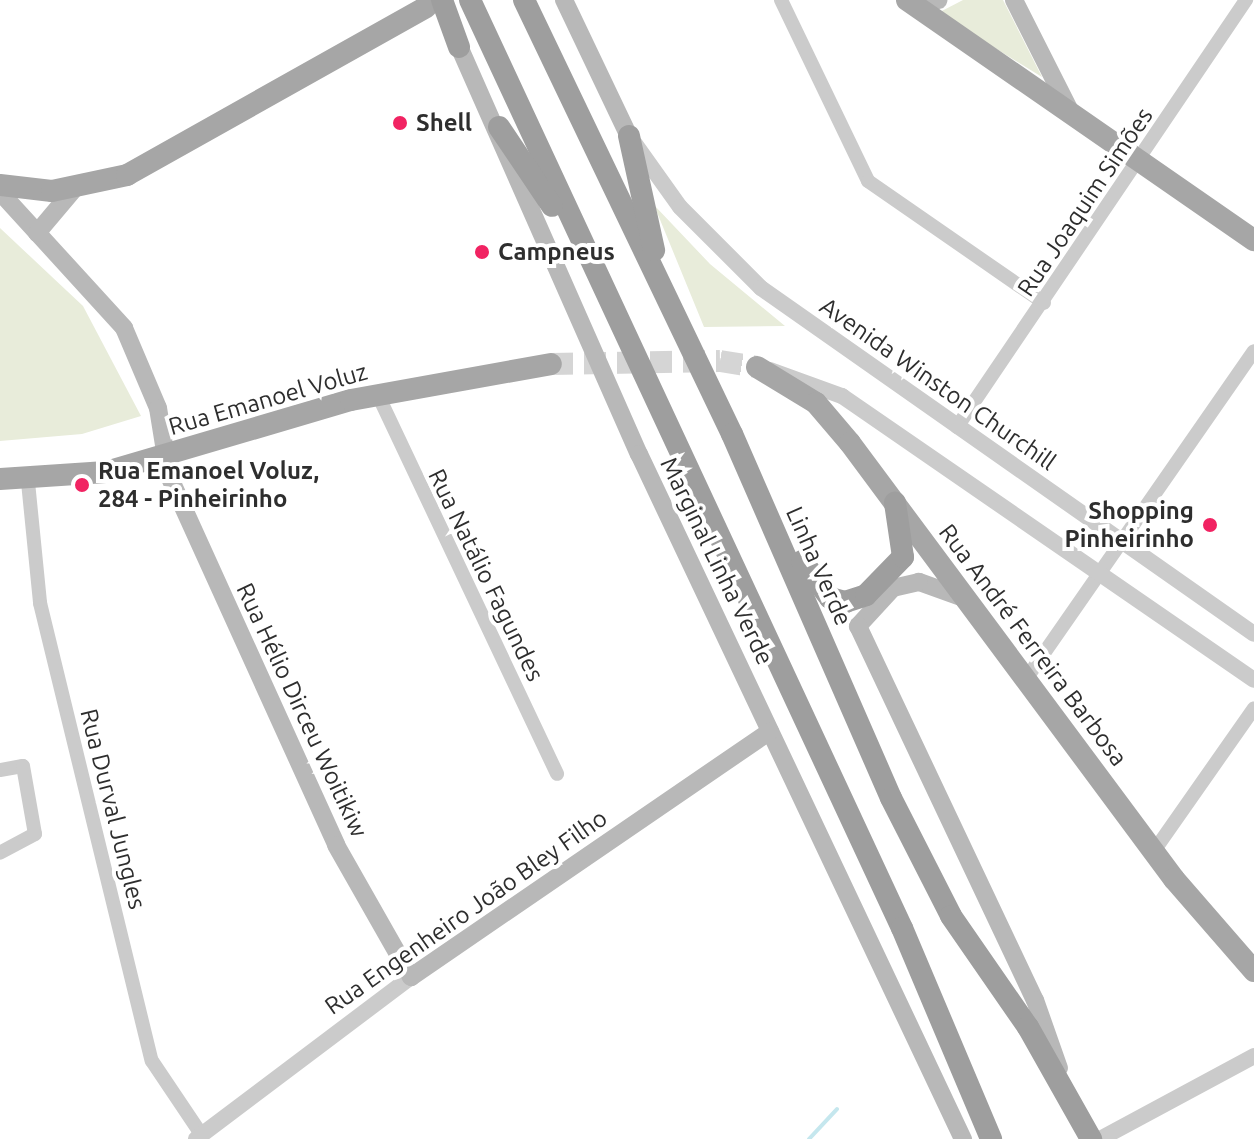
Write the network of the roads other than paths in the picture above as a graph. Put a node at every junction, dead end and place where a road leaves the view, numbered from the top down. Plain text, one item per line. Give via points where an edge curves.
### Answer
1 (470, 0) edge
2 (524, 0) edge
3 (564, 0) edge
4 (781, 0) edge
5 (938, 0) edge
6 (1014, 0) edge
7 (1246, 0) edge
8 (435, 2) edge
9 (911, 2) edge
10 (459, 47) joint
11 (1071, 113) junction
12 (499, 127) junction
13 (629, 136) junction
14 (1141, 161) junction
15 (0, 185) edge
16 (74, 189) junction
17 (0, 192) edge
18 (37, 233) junction
19 (1254, 240) edge
20 (588, 260) junction
21 (661, 282) junction
22 (1044, 303) junction
23 (1254, 351) edge
24 (551, 364) tunnel mouth
25 (757, 367) joint
26 (378, 395) junction
27 (957, 427) junction
28 (732, 434) junction
29 (165, 456) junction
30 (0, 479) edge
31 (28, 482) junction
32 (895, 503) junction
33 (1121, 542) junction
34 (1099, 573) junction
35 (967, 601) junction
36 (1254, 634) edge
37 (1026, 679) junction
38 (1254, 680) edge
39 (1254, 708) edge
40 (770, 731) junction
41 (0, 770) edge
42 (557, 774) dead end
43 (1154, 851) junction
44 (0, 853) edge
45 (1254, 971) edge
46 (411, 977) junction
47 (1254, 1056) edge
48 (1067, 1092) junction
49 (198, 1135) edge
50 (963, 1139) edge
51 (991, 1139) edge
52 (1091, 1139) edge
53 (1100, 1139) edge

1 - 20 highway
2 - 21 highway, Linha Verde
3 - 13 main road
4 - 22 street via 868,181
5 - 9 main road
6 - 11 main road
7 - 14 street, Rua Joaquim Simões
8 - 10 highway
8 - 16 main road via 148,166
9 - 11 main road
10 - 12 main road, Marginal Linha Verde
11 - 14 main road
12 - 20 highway
12 - 40 main road, Marginal Linha Verde via 639,454
13 - 21 highway
13 - 27 street, Avenida Winston Churchill via 680,207 733,264
14 - 19 main road
14 - 22 street, Rua Joaquim Simões
15 - 16 main road
16 - 18 main road
17 - 18 main road, Rua Hélio Dirceu Woitikiw
18 - 29 main road, Rua Hélio Dirceu Woitikiw via 124,328 158,408
20 - 51 highway via 902,928
21 - 28 highway, Linha Verde
22 - 27 street, Rua Joaquim Simões
23 - 33 street
24 - 26 main road, Rua Emanoel Voluz
25 - 32 main road, Rua André Ferreira Barbosa via 816,403
25 - 34 street via 842,396
26 - 29 main road, Rua Emanoel Voluz
26 - 42 street, Rua Natálio Fagundes
27 - 33 street, Avenida Winston Churchill
28 - 32 highway via 749,451 810,580 830,598 845,602 866,595 896,571 905,539
28 - 48 highway, Linha Verde via 891,798 951,916
29 - 31 main road, Rua Emanoel Voluz
29 - 46 main road, Rua Hélio Dirceu Woitikiw via 336,845
30 - 31 main road, Rua Emanoel Voluz
31 - 49 street, Rua Durval Jungles via 40,603 152,1061
32 - 35 main road, Rua André Ferreira Barbosa
33 - 34 street
33 - 36 street, Avenida Winston Churchill
34 - 37 street
34 - 38 street
35 - 37 main road, Rua André Ferreira Barbosa
35 - 48 main road via 919,582 872,604 858,626 1035,1000
37 - 43 main road, Rua André Ferreira Barbosa
39 - 43 street
40 - 46 main road, Rua Engenheiro João Bley Filho
40 - 50 main road, Marginal Linha Verde
41 - 44 street via 23,766 35,834
43 - 45 main road, Rua André Ferreira Barbosa
46 - 49 street, Rua Engenheiro João Bley Filho
47 - 53 street
48 - 52 highway, Linha Verde

